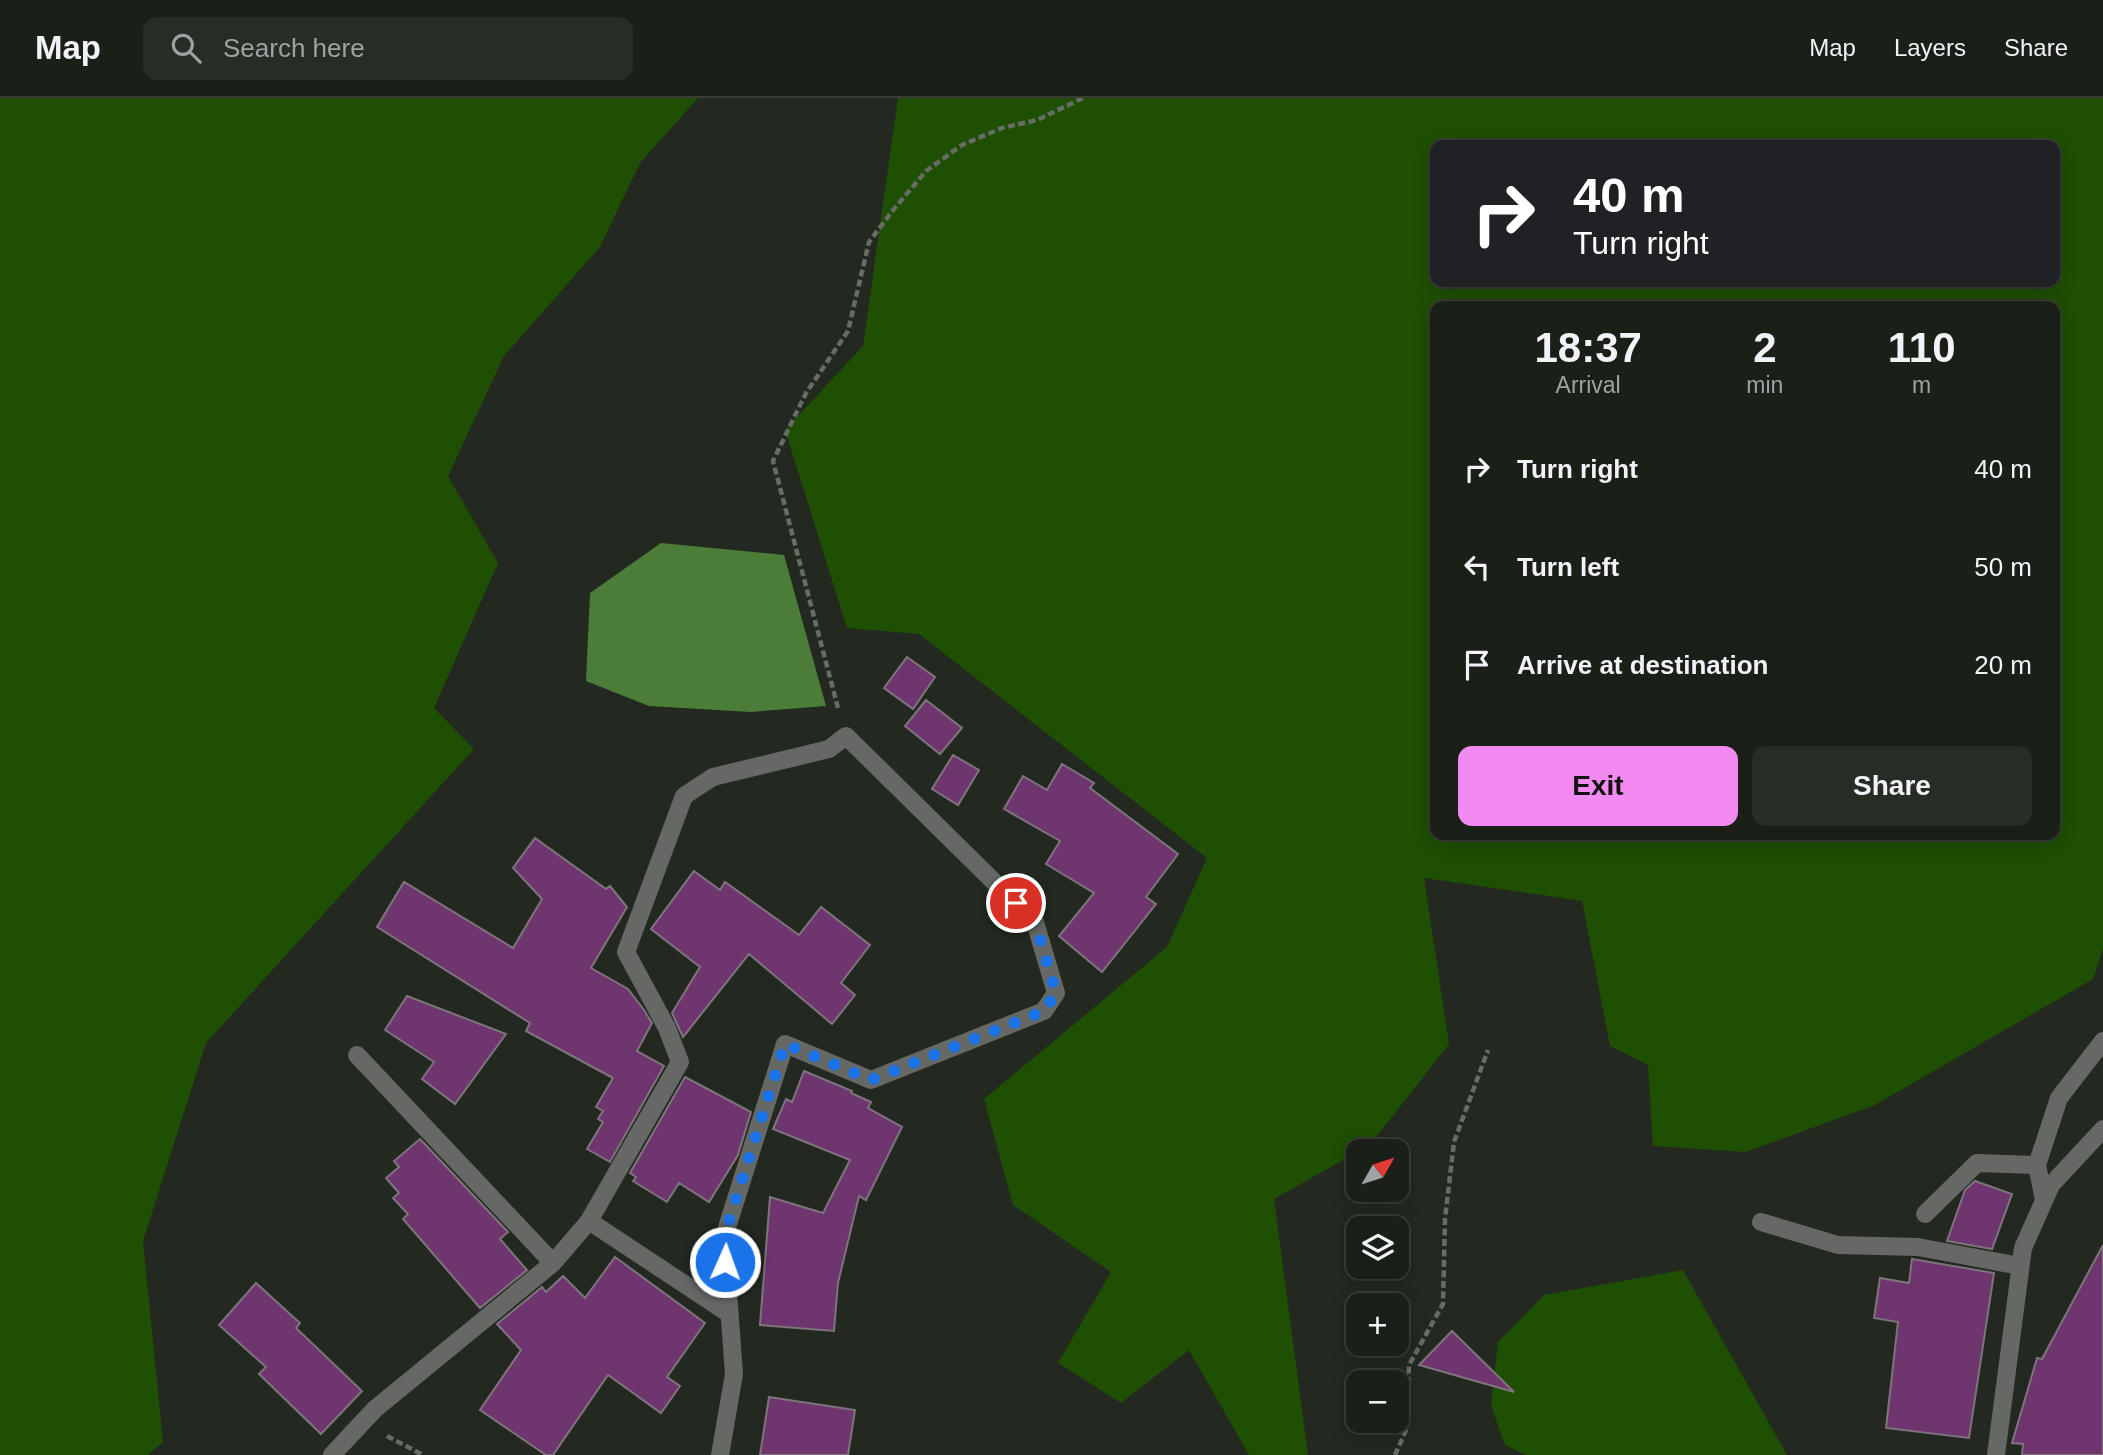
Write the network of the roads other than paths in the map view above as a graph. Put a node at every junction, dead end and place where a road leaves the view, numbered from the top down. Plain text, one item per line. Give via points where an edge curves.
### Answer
1 (2103, 1041) edge
2 (357, 1055) dead end
3 (2103, 1129) edge
4 (2037, 1166) junction
5 (2045, 1200) junction
6 (1925, 1214) dead end
7 (589, 1221) junction
8 (1761, 1223) dead end
9 (553, 1263) junction
10 (2020, 1266) junction
11 (728, 1313) junction
12 (332, 1455) edge
13 (720, 1455) edge
14 (1996, 1455) edge

1 - 4 street via 2059,1098
2 - 9 street
3 - 5 street via 2051,1185
4 - 5 street
4 - 6 street via 1977,1163
5 - 10 street via 2023,1248
7 - 9 street
7 - 11 street
7 - 11 street via 680,1062 626,952 684,796 713,777 828,749 846,736 1035,922 1056,993 1044,1011 871,1080 785,1044 724,1237
8 - 10 street via 1838,1245 1918,1247
9 - 12 street via 375,1409
10 - 14 street
11 - 13 street via 734,1374

